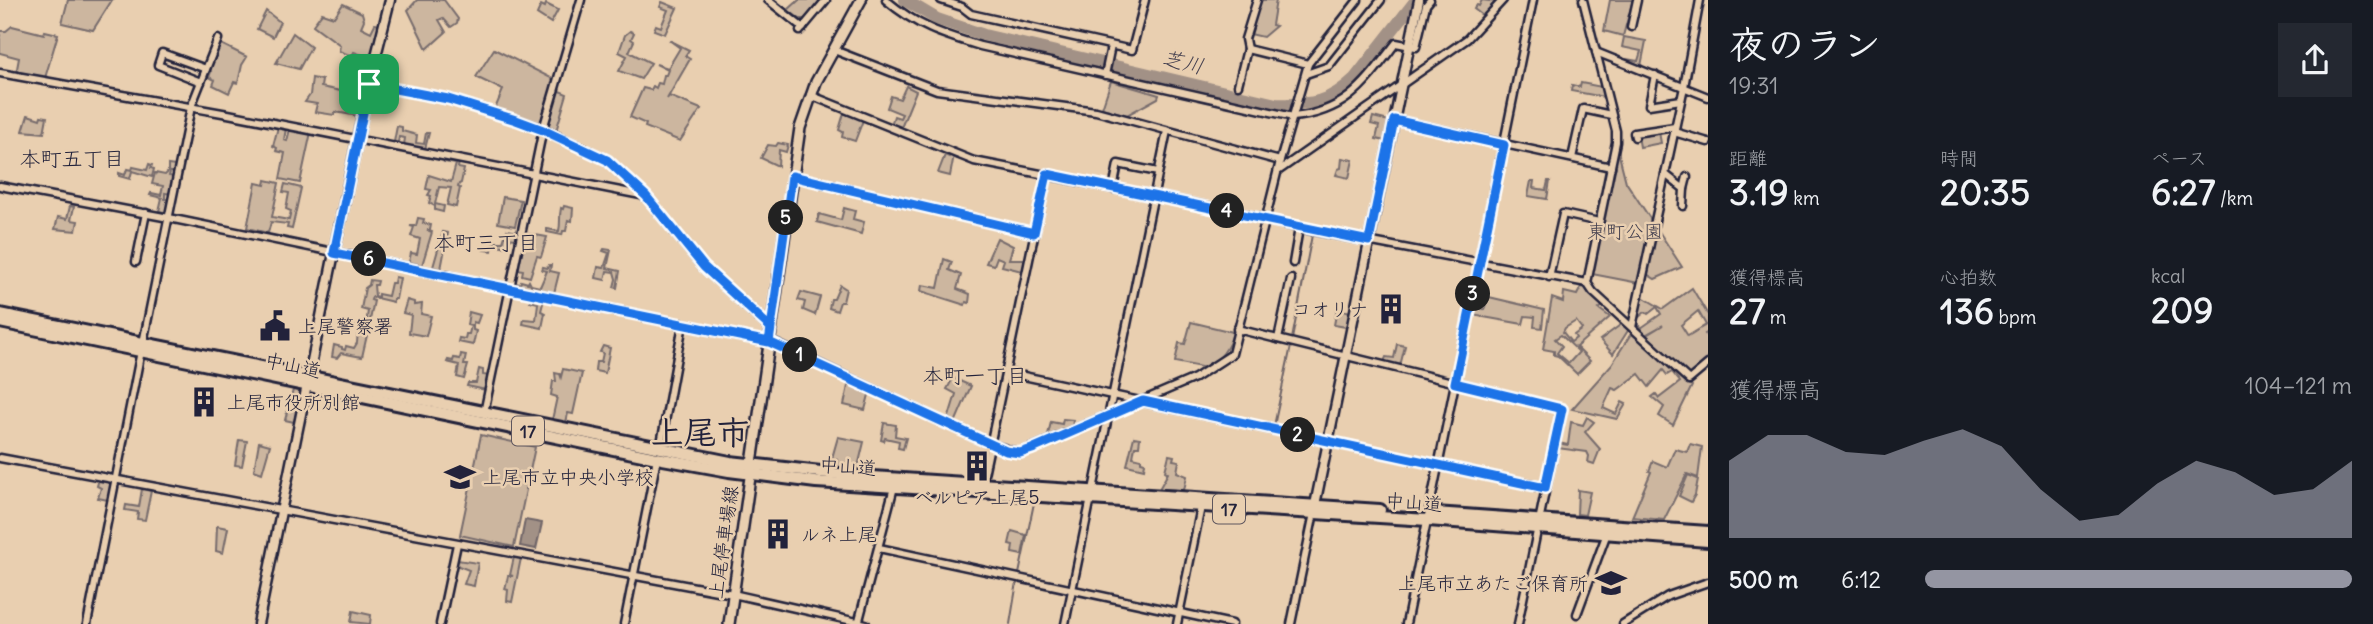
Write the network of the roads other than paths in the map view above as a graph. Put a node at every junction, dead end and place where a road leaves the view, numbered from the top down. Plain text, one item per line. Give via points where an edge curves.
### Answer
1 (390, 0) edge
2 (581, 0) edge
3 (768, 0) edge
4 (825, 0) edge
5 (861, 0) edge
6 (886, 0) edge
7 (941, 0) edge
8 (1145, 0) edge
9 (1257, 0) edge
10 (1358, 0) edge
11 (1381, 0) edge
12 (1419, 0) edge
13 (1430, 0) edge
14 (1503, 0) edge
15 (1533, 0) edge
16 (1583, 0) edge
17 (1637, 0) edge
18 (1700, 0) edge
19 (1631, 27) dead end
20 (218, 39) dead end
21 (1409, 46) junction
22 (1111, 49) junction
23 (1247, 49) junction
24 (834, 50) junction
25 (1595, 52) junction
26 (1309, 62) junction
27 (206, 69) junction
28 (1320, 69) junction
29 (0, 74) edge
30 (1306, 74) junction
31 (1105, 75) junction
32 (1655, 75) junction
33 (201, 82) junction
34 (369, 84) junction
35 (1238, 85) dead end
36 (1401, 85) junction
37 (1684, 87) junction
38 (810, 95) junction
39 (1708, 97) edge
40 (1681, 100) junction
41 (191, 107) junction
42 (1611, 115) junction
43 (1293, 116) junction
44 (1394, 120) junction
45 (1674, 129) junction
46 (543, 130) junction
47 (1167, 131) junction
48 (1635, 137) dead end
49 (357, 139) junction
50 (1708, 142) edge
51 (1504, 145) junction
52 (1572, 158) junction
53 (1280, 161) junction
54 (1611, 167) junction
55 (1278, 171) junction
56 (1158, 172) junction
57 (534, 173) junction
58 (1047, 174) junction
59 (1665, 174) junction
60 (792, 176) junction
61 (1687, 177) dead end
62 (0, 186) edge
63 (1113, 189) junction
64 (1684, 189) junction
65 (646, 196) junction
66 (1153, 196) junction
67 (1683, 206) dead end
68 (146, 213) junction
69 (169, 218) junction
70 (1266, 219) junction
71 (1599, 222) junction
72 (1299, 228) junction
73 (1034, 233) junction
74 (1369, 241) junction
75 (334, 253) junction
76 (136, 262) dead end
77 (1293, 263) dead end
78 (1480, 263) junction
79 (1549, 277) junction
80 (1291, 279) dead end
81 (1587, 283) junction
82 (510, 289) junction
83 (0, 314) edge
84 (0, 322) edge
85 (683, 324) junction
86 (1632, 327) junction
87 (771, 328) junction
88 (1237, 329) junction
89 (1278, 339) junction
90 (769, 342) junction
91 (142, 347) junction
92 (1346, 355) junction
93 (1708, 364) edge
94 (1005, 372) junction
95 (308, 381) junction
96 (1455, 383) junction
97 (1113, 395) junction
98 (1143, 401) junction
99 (484, 413) junction
100 (1108, 417) junction
101 (1329, 442) junction
102 (990, 444) junction
103 (659, 453) junction
104 (0, 458) edge
105 (1438, 465) junction
106 (750, 469) junction
107 (114, 480) junction
108 (982, 484) junction
109 (894, 486) junction
110 (1545, 488) junction
111 (1092, 494) junction
112 (1201, 507) junction
113 (1314, 509) junction
114 (282, 510) junction
115 (1428, 517) junction
116 (1538, 524) junction
117 (1708, 532) edge
118 (1607, 533) junction
119 (1708, 541) edge
120 (457, 544) junction
121 (880, 548) junction
122 (633, 577) junction
123 (1708, 582) edge
124 (1072, 590) junction
125 (733, 594) junction
126 (1180, 612) junction
127 (1577, 614) dead end
128 (861, 623) edge
129 (87, 624) edge
130 (258, 624) edge
131 (440, 624) edge
132 (624, 624) edge
133 (729, 624) edge
134 (1065, 624) edge
135 (1177, 624) edge
136 (1232, 624) edge
137 (1291, 624) edge
138 (1406, 624) edge
139 (1518, 624) edge
140 (1623, 624) edge

1 - 34 street
2 - 46 street
3 - 4 street via 801,29
5 - 24 main road, 上尾停車場線
6 - 31 street via 909,20 941,34
7 - 22 street via 971,14
8 - 22 street via 1132,50
9 - 23 street via 1245,39
10 - 26 street
11 - 28 street via 1329,66
12 - 21 street
13 - 21 street via 1416,47
14 - 36 street via 1467,39
15 - 51 street
16 - 25 street
17 - 19 street
18 - 37 street
20 - 27 street
21 - 36 street
21 - 43 street via 1396,43 1361,88 1339,106 1316,115
22 - 31 street
23 - 26 street
23 - 35 street
24 - 38 main road, 上尾停車場線
24 - 47 street via 937,90 1096,111
25 - 32 street
25 - 42 street
26 - 28 street
26 - 30 street
27 - 33 street
27 - 33 street via 162,53 158,65
28 - 30 street
29 - 41 street
30 - 43 street
31 - 43 street
32 - 37 street
32 - 40 street via 1649,105
33 - 41 street
34 - 46 street via 448,99
34 - 49 street
36 - 44 street
36 - 55 street
37 - 39 street
37 - 40 street
38 - 58 street via 974,161
38 - 60 main road, 上尾停車場線
40 - 45 street
41 - 49 street
41 - 69 street
42 - 52 street via 1583,109
42 - 54 street via 1616,142
43 - 53 street
44 - 51 street
44 - 74 street
45 - 48 street via 1634,133
45 - 50 street
45 - 59 street
46 - 57 street
46 - 65 street via 607,160
47 - 53 street
47 - 56 street
49 - 57 street
49 - 75 street
51 - 52 street
51 - 78 street
52 - 54 street
53 - 55 street
54 - 71 street
55 - 70 street
56 - 63 street via 1118,164
56 - 66 street
57 - 65 street
57 - 82 street
58 - 63 street
58 - 73 street
59 - 64 street
59 - 86 street
60 - 73 street
60 - 87 main road, 上尾停車場線
61 - 64 street
62 - 68 street
63 - 66 street
64 - 67 street
65 - 87 street via 696,259
66 - 70 street
66 - 97 street
68 - 69 street
68 - 76 street
69 - 75 street
69 - 91 street
70 - 72 street
70 - 88 street
71 - 79 street via 1563,214
71 - 81 street
72 - 74 street
72 - 77 street
73 - 94 street
74 - 78 street
74 - 92 street
75 - 82 street
75 - 95 street
78 - 79 street
78 - 96 street
79 - 81 street
80 - 89 street
81 - 86 street
82 - 85 street
82 - 99 street
83 - 91 highway, 中山道 / 17
84 - 91 highway, 中山道 / 17
85 - 90 street
85 - 103 street
86 - 93 street via 1689,380
87 - 90 main road, 上尾停車場線
88 - 89 street
88 - 98 street via 1232,354 1195,378
89 - 92 street
90 - 102 street
90 - 106 main road, 上尾停車場線
91 - 95 highway, 中山道 / 17
91 - 107 street
92 - 96 street
92 - 101 street
94 - 97 street
94 - 102 street
95 - 99 highway, 中山道 / 17
95 - 103 highway, 中山道 / 17
95 - 114 street
96 - 105 street
96 - 110 street via 1562,409
97 - 98 street
97 - 100 street
98 - 100 street
98 - 101 street
99 - 103 highway, 中山道 / 17
100 - 102 street via 1020,453
100 - 111 street
101 - 105 street
101 - 113 street
102 - 108 street
103 - 106 highway, 中山道 / 17
103 - 122 street
104 - 107 street
105 - 110 street
105 - 115 street
106 - 108 highway, 中山道 / 17
106 - 109 highway, 中山道 / 17 via 816,482
106 - 125 main road, 上尾停車場線
107 - 114 street
107 - 129 street
108 - 111 highway, 中山道 / 17
109 - 111 highway, 中山道 / 17
109 - 121 street
110 - 116 street
111 - 112 highway, 中山道 / 17
111 - 113 highway, 中山道 / 17
111 - 124 street
112 - 113 highway, 中山道 / 17
112 - 126 street
113 - 115 highway, 中山道 / 17
113 - 137 street
114 - 120 street
114 - 130 street
115 - 116 highway, 中山道 / 17
115 - 138 street
116 - 117 highway, 中山道 / 17
116 - 118 highway, 中山道 / 17
116 - 139 street
118 - 119 highway, 中山道 / 17
118 - 127 street
120 - 122 street
120 - 131 street
121 - 124 street
121 - 128 street
122 - 125 street
122 - 132 street
123 - 140 street via 1668,596
124 - 126 street
124 - 134 street
125 - 128 street
125 - 133 main road, 上尾停車場線
126 - 135 street
126 - 136 street

